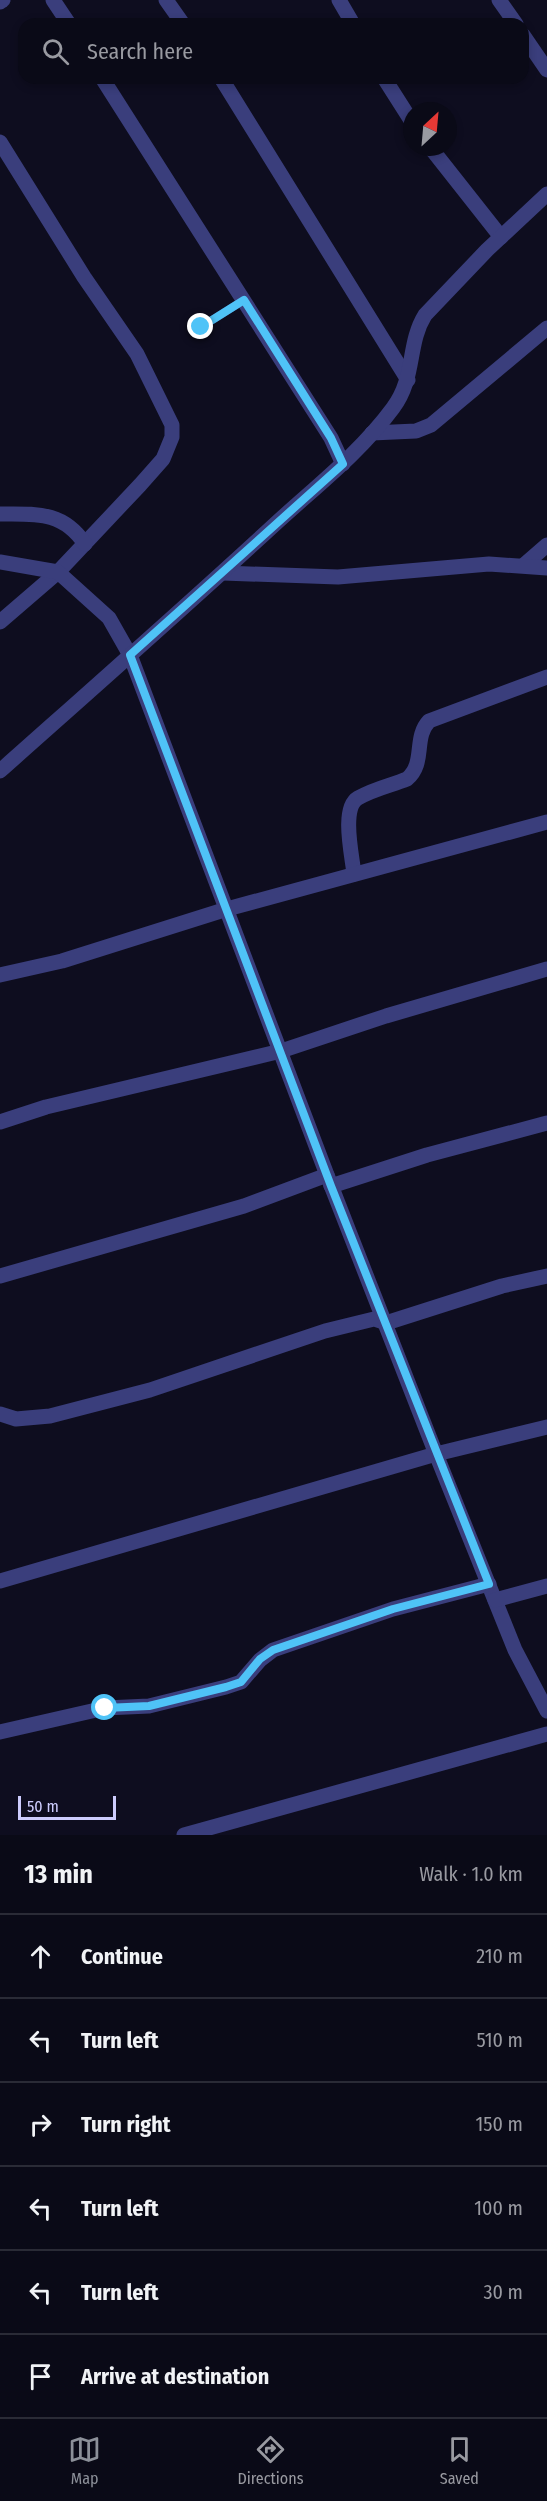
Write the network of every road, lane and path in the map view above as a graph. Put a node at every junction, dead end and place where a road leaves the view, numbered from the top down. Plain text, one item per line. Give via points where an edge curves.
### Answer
1 (53, 0) edge
2 (166, 0) edge
3 (339, 0) edge
4 (500, 0) edge
5 (65, 18) edge
6 (179, 18) edge
7 (350, 18) edge
8 (512, 18) edge
9 (529, 44) edge
10 (547, 70) edge
11 (106, 84) edge
12 (225, 84) edge
13 (388, 84) edge
14 (403, 108) edge
15 (0, 142) edge
16 (437, 156) edge
17 (547, 194) edge
18 (501, 237) junction
19 (244, 300) junction
20 (201, 327) dead end
21 (547, 328) edge
22 (408, 380) junction
23 (372, 433) junction
24 (343, 464) junction
25 (0, 514) edge
26 (85, 544) junction
27 (547, 545) edge
28 (0, 562) edge
29 (524, 565) junction
30 (547, 568) edge
31 (58, 572) junction
32 (223, 573) junction
33 (0, 622) edge
34 (130, 655) junction
35 (547, 677) edge
36 (0, 771) edge
37 (547, 822) edge
38 (354, 874) junction
39 (227, 909) junction
40 (547, 969) edge
41 (0, 975) edge
42 (280, 1051) junction
43 (0, 1122) edge
44 (547, 1123) edge
45 (329, 1180) junction
46 (0, 1276) edge
47 (547, 1276) edge
48 (386, 1323) junction
49 (0, 1414) edge
50 (547, 1427) edge
51 (436, 1454) junction
52 (0, 1581) edge
53 (489, 1584) junction
54 (547, 1586) edge
55 (495, 1600) junction
56 (547, 1711) edge
57 (0, 1732) edge
58 (547, 1734) edge
59 (183, 1835) edge

1 - 5 street
2 - 6 street
3 - 7 street
4 - 8 street
9 - 10 street
11 - 19 street
12 - 22 street
13 - 14 street
15 - 26 street via 137,354 172,425 172,437 163,459
16 - 18 street
17 - 18 street
18 - 22 street via 425,315 416,336
19 - 20 lane
19 - 24 street via 331,438
21 - 23 street via 431,425 416,431
22 - 23 street via 393,408
23 - 24 street
24 - 32 street
25 - 26 street via 59,519
26 - 31 street
27 - 29 street
28 - 31 street
29 - 30 street
29 - 32 street via 460,565 338,577
31 - 33 street
31 - 34 street via 109,618
32 - 34 street
34 - 36 street
34 - 39 street
35 - 38 street via 429,721 419,735 414,774 352,803 348,813
37 - 38 street
38 - 39 street
39 - 41 street via 62,961
39 - 42 street
40 - 42 street
42 - 43 street via 46,1107
42 - 45 street
44 - 45 street
45 - 46 street
45 - 48 street
47 - 48 street via 502,1286
48 - 49 street via 374,1319 325,1331 150,1390 50,1416 16,1419
48 - 51 street
50 - 51 street
51 - 52 street
51 - 53 street
53 - 55 street
53 - 57 street via 393,1609 273,1650 241,1682 226,1687 149,1706 105,1708
54 - 55 street
55 - 56 street via 515,1650
58 - 59 street

